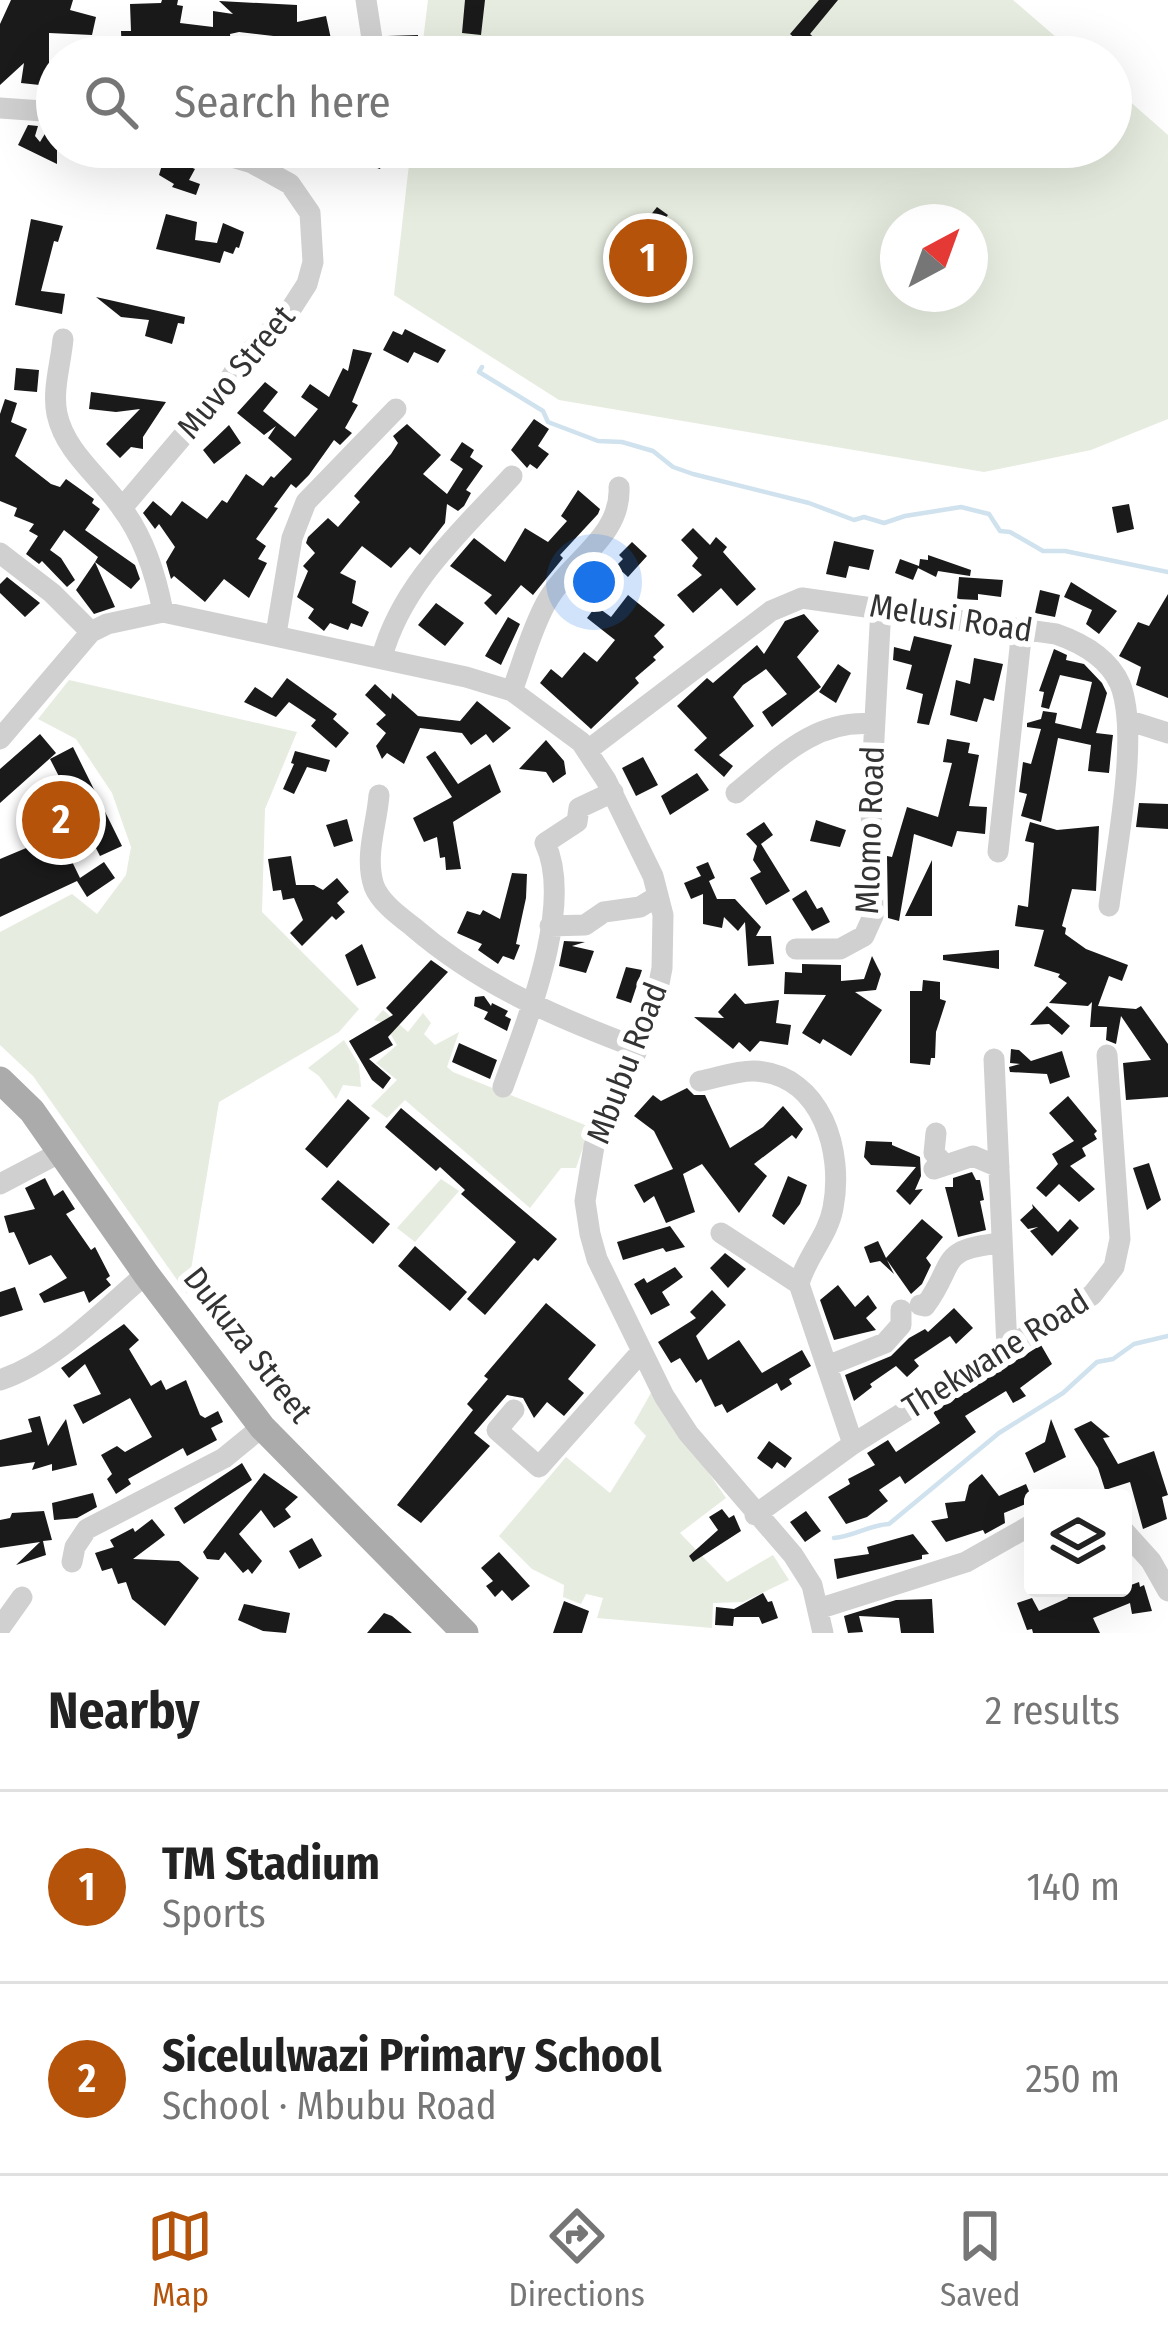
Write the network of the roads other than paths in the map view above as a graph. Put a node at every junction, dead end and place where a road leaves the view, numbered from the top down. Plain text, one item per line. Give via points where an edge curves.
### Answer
1 (366, 0) edge
2 (372, 36) edge
3 (0, 108) edge
4 (36, 111) edge
5 (261, 168) edge
6 (63, 339) dead end
7 (396, 409) dead end
8 (512, 476) dead end
9 (620, 487) dead end
10 (122, 508) junction
11 (0, 553) edge
12 (881, 607) junction
13 (163, 612) junction
14 (1022, 629) junction
15 (91, 632) junction
16 (276, 634) junction
17 (382, 656) junction
18 (512, 691) junction
19 (1127, 720) junction
20 (874, 724) junction
21 (1168, 733) edge
22 (0, 740) edge
23 (588, 750) junction
24 (613, 792) junction
25 (736, 793) dead end
26 (379, 795) dead end
27 (998, 852) dead end
28 (658, 896) junction
29 (1109, 906) dead end
30 (550, 926) junction
31 (796, 949) dead end
32 (532, 1005) junction
33 (638, 1048) junction
34 (1107, 1055) dead end
35 (994, 1059) dead end
36 (0, 1080) edge
37 (700, 1081) dead end
38 (503, 1088) dead end
39 (936, 1133) dead end
40 (998, 1144) junction
41 (61, 1151) junction
42 (973, 1156) junction
43 (999, 1168) junction
44 (0, 1184) edge
45 (721, 1233) dead end
46 (1002, 1243) junction
47 (146, 1274) junction
48 (800, 1284) junction
49 (1007, 1348) junction
50 (642, 1351) junction
51 (827, 1366) junction
52 (0, 1380) edge
53 (514, 1410) dead end
54 (262, 1427) junction
55 (853, 1444) junction
56 (755, 1515) junction
57 (1024, 1529) edge
58 (1132, 1539) edge
59 (72, 1562) dead end
60 (1168, 1591) edge
61 (22, 1598) dead end
62 (818, 1609) junction
63 (0, 1628) edge
64 (465, 1633) edge
65 (823, 1633) edge

1 - 2 street
3 - 4 street
5 - 10 street, Muvo Street via 290,184 310,212 307,284
6 - 10 street via 57,416 76,454
7 - 16 street via 307,502 288,554
8 - 17 street via 416,584
9 - 18 street via 613,523 548,600
10 - 13 street via 145,548
11 - 15 street
12 - 14 street, Melusi Road
12 - 20 street, Mlomo Road
12 - 23 street, Melusi Road via 802,598 771,610
13 - 15 street, Mbubu Road
13 - 16 street, Mbubu Road
14 - 19 street, Melusi Road via 1056,634 1097,656 1121,688
14 - 27 street
15 - 22 street
16 - 17 street, Mbubu Road
17 - 18 street, Mbubu Road
18 - 23 street, Mbubu Road
19 - 21 street
19 - 29 street, Melusi Road
20 - 25 street, Mlomo Road via 820,729
20 - 31 street, Mlomo Road via 869,927 841,949
23 - 24 street, Mbubu Road
24 - 28 street, Mbubu Road
24 - 30 street via 579,808 578,822 545,843 553,860
26 - 32 street via 370,846 374,886 385,902 459,963
28 - 30 street via 584,925
28 - 33 street, Mbubu Road via 662,970
30 - 32 street
32 - 33 street
32 - 38 street
33 - 50 street, Mbubu Road via 598,1135 585,1202 597,1259
34 - 49 street, Thekwane Road via 1119,1223 1114,1268 1092,1294
35 - 40 street
36 - 41 main road, Dukuza Street
37 - 48 street via 755,1071 788,1081 824,1118 836,1168 833,1208
39 - 42 street via 939,1167
40 - 42 street
40 - 43 street
41 - 44 street
41 - 47 main road, Dukuza Street
42 - 43 street
43 - 46 street
45 - 48 street
46 - 49 street
46 - 51 street via 956,1252 925,1306 910,1307 885,1343
47 - 52 street via 59,1347
47 - 54 main road, Dukuza Street
48 - 51 street
49 - 55 street, Thekwane Road
50 - 53 street via 539,1467 497,1430
50 - 56 street, Mbubu Road via 688,1433
51 - 55 street
54 - 59 street via 224,1458 87,1529
54 - 64 main road, Dukuza Street
55 - 56 street, Thekwane Road
56 - 62 street, Mbubu Road via 793,1555
57 - 62 street via 966,1562
58 - 60 street
61 - 63 street
62 - 65 street, Mbubu Road

